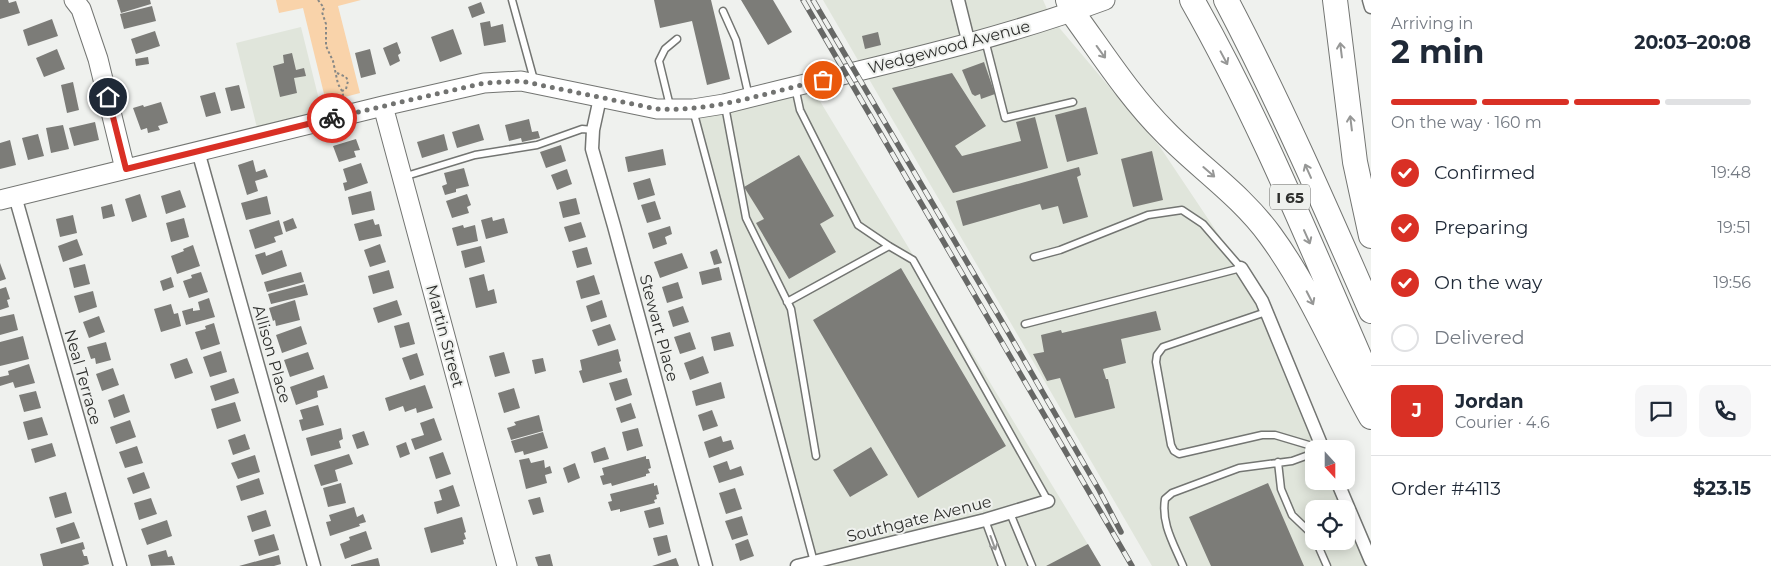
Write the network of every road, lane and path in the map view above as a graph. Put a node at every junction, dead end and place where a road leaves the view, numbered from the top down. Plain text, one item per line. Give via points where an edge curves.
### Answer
1 (74, 0) edge
2 (318, 0) edge
3 (512, 0) edge
4 (958, 0) edge
5 (1105, 0) edge
6 (1226, 0) edge
7 (1335, 0) edge
8 (1369, 0) edge
9 (1070, 6) edge
10 (1371, 7) edge
11 (1197, 8) edge
12 (723, 11) dead end
13 (678, 39) dead end
14 (977, 42) junction
15 (336, 73) junction
16 (535, 84) junction
17 (795, 86) junction
18 (342, 91) junction
19 (600, 98) junction
20 (749, 98) junction
21 (344, 99) dead end
22 (1073, 102) dead end
23 (724, 104) junction
24 (383, 106) junction
25 (693, 109) junction
26 (670, 110) junction
27 (593, 130) junction
28 (198, 151) junction
29 (126, 169) junction
30 (402, 177) junction
31 (7, 198) edge
32 (1371, 236) edge
33 (889, 246) junction
34 (1034, 258) dead end
35 (1241, 268) junction
36 (787, 302) junction
37 (1371, 311) edge
38 (1266, 312) junction
39 (1025, 324) dead end
40 (1371, 383) edge
41 (1371, 417) edge
42 (1318, 440) edge
43 (1305, 444) edge
44 (816, 456) dead end
45 (1305, 456) edge
46 (1278, 462) junction
47 (1341, 490) edge
48 (1048, 501) joint
49 (1010, 513) junction
50 (984, 520) junction
51 (1305, 527) edge
52 (1320, 550) edge
53 (1371, 561) edge
54 (814, 562) junction
55 (830, 562) edge
56 (120, 566) edge
57 (314, 566) edge
58 (507, 566) edge
59 (706, 566) edge
60 (799, 566) edge
61 (1002, 566) edge
62 (1032, 566) edge
63 (1183, 566) edge
64 (1327, 566) edge

1 - 29 main road via 81,9 98,59
2 - 15 path via 324,8 326,46
3 - 16 lane
4 - 14 street
5 - 9 main road, Wedgewood Avenue
37 -> 6 highway, I 65 via 1256,56
32 -> 7 highway via 1355,162
8 - 10 street
9 - 14 main road, Wedgewood Avenue
9 -> 41 highway via 1164,132 1229,190 1270,234 1305,289
11 -> 40 highway, I 65 via 1250,109
12 - 20 lane via 736,40
13 - 26 lane via 664,50 659,61
14 - 17 main road, Wedgewood Avenue
14 - 22 lane via 1006,118
15 - 18 path
15 - 18 path via 348,81
16 - 19 main road, Wedgewood Avenue
16 - 24 main road, Wedgewood Avenue via 521,81 484,83
17 - 20 main road, Wedgewood Avenue
17 - 33 lane via 800,110 858,225
18 - 21 path
19 - 26 main road, Wedgewood Avenue
19 - 27 street, Stewart Place
20 - 23 main road, Wedgewood Avenue
23 - 25 main road, Wedgewood Avenue
23 - 36 lane via 746,218
24 - 28 main road, Wedgewood Avenue
24 - 30 main road, Martin Street
25 - 26 main road, Wedgewood Avenue
25 - 54 lane
27 - 30 lane via 582,129 537,145 475,155
27 - 59 street, Stewart Place via 594,158
28 - 29 main road, Wedgewood Avenue
28 - 57 street, Allison Place
29 - 31 main road, Wedgewood Avenue
30 - 58 main road, Martin Street
31 - 56 street, Neal Terrace
33 - 36 lane
33 - 48 lane via 913,260
34 - 35 lane via 1148,215 1182,210 1203,224
35 - 38 street
35 - 39 lane
36 - 44 lane via 791,309
38 - 42 street
38 - 43 lane via 1163,347 1157,355 1171,445 1179,454 1262,435 1275,435
45 - 46 lane
46 - 51 lane via 1281,489 1292,515
46 - 63 lane via 1239,468 1172,493 1164,500 1164,522
47 - 53 street
48 - 49 street, Southgate Avenue
49 - 50 street, Southgate Avenue
49 - 62 lane
50 - 55 street, Southgate Avenue
50 -> 61 lane
52 - 64 lane
54 - 55 street, Southgate Avenue
54 - 60 street, Southgate Avenue

